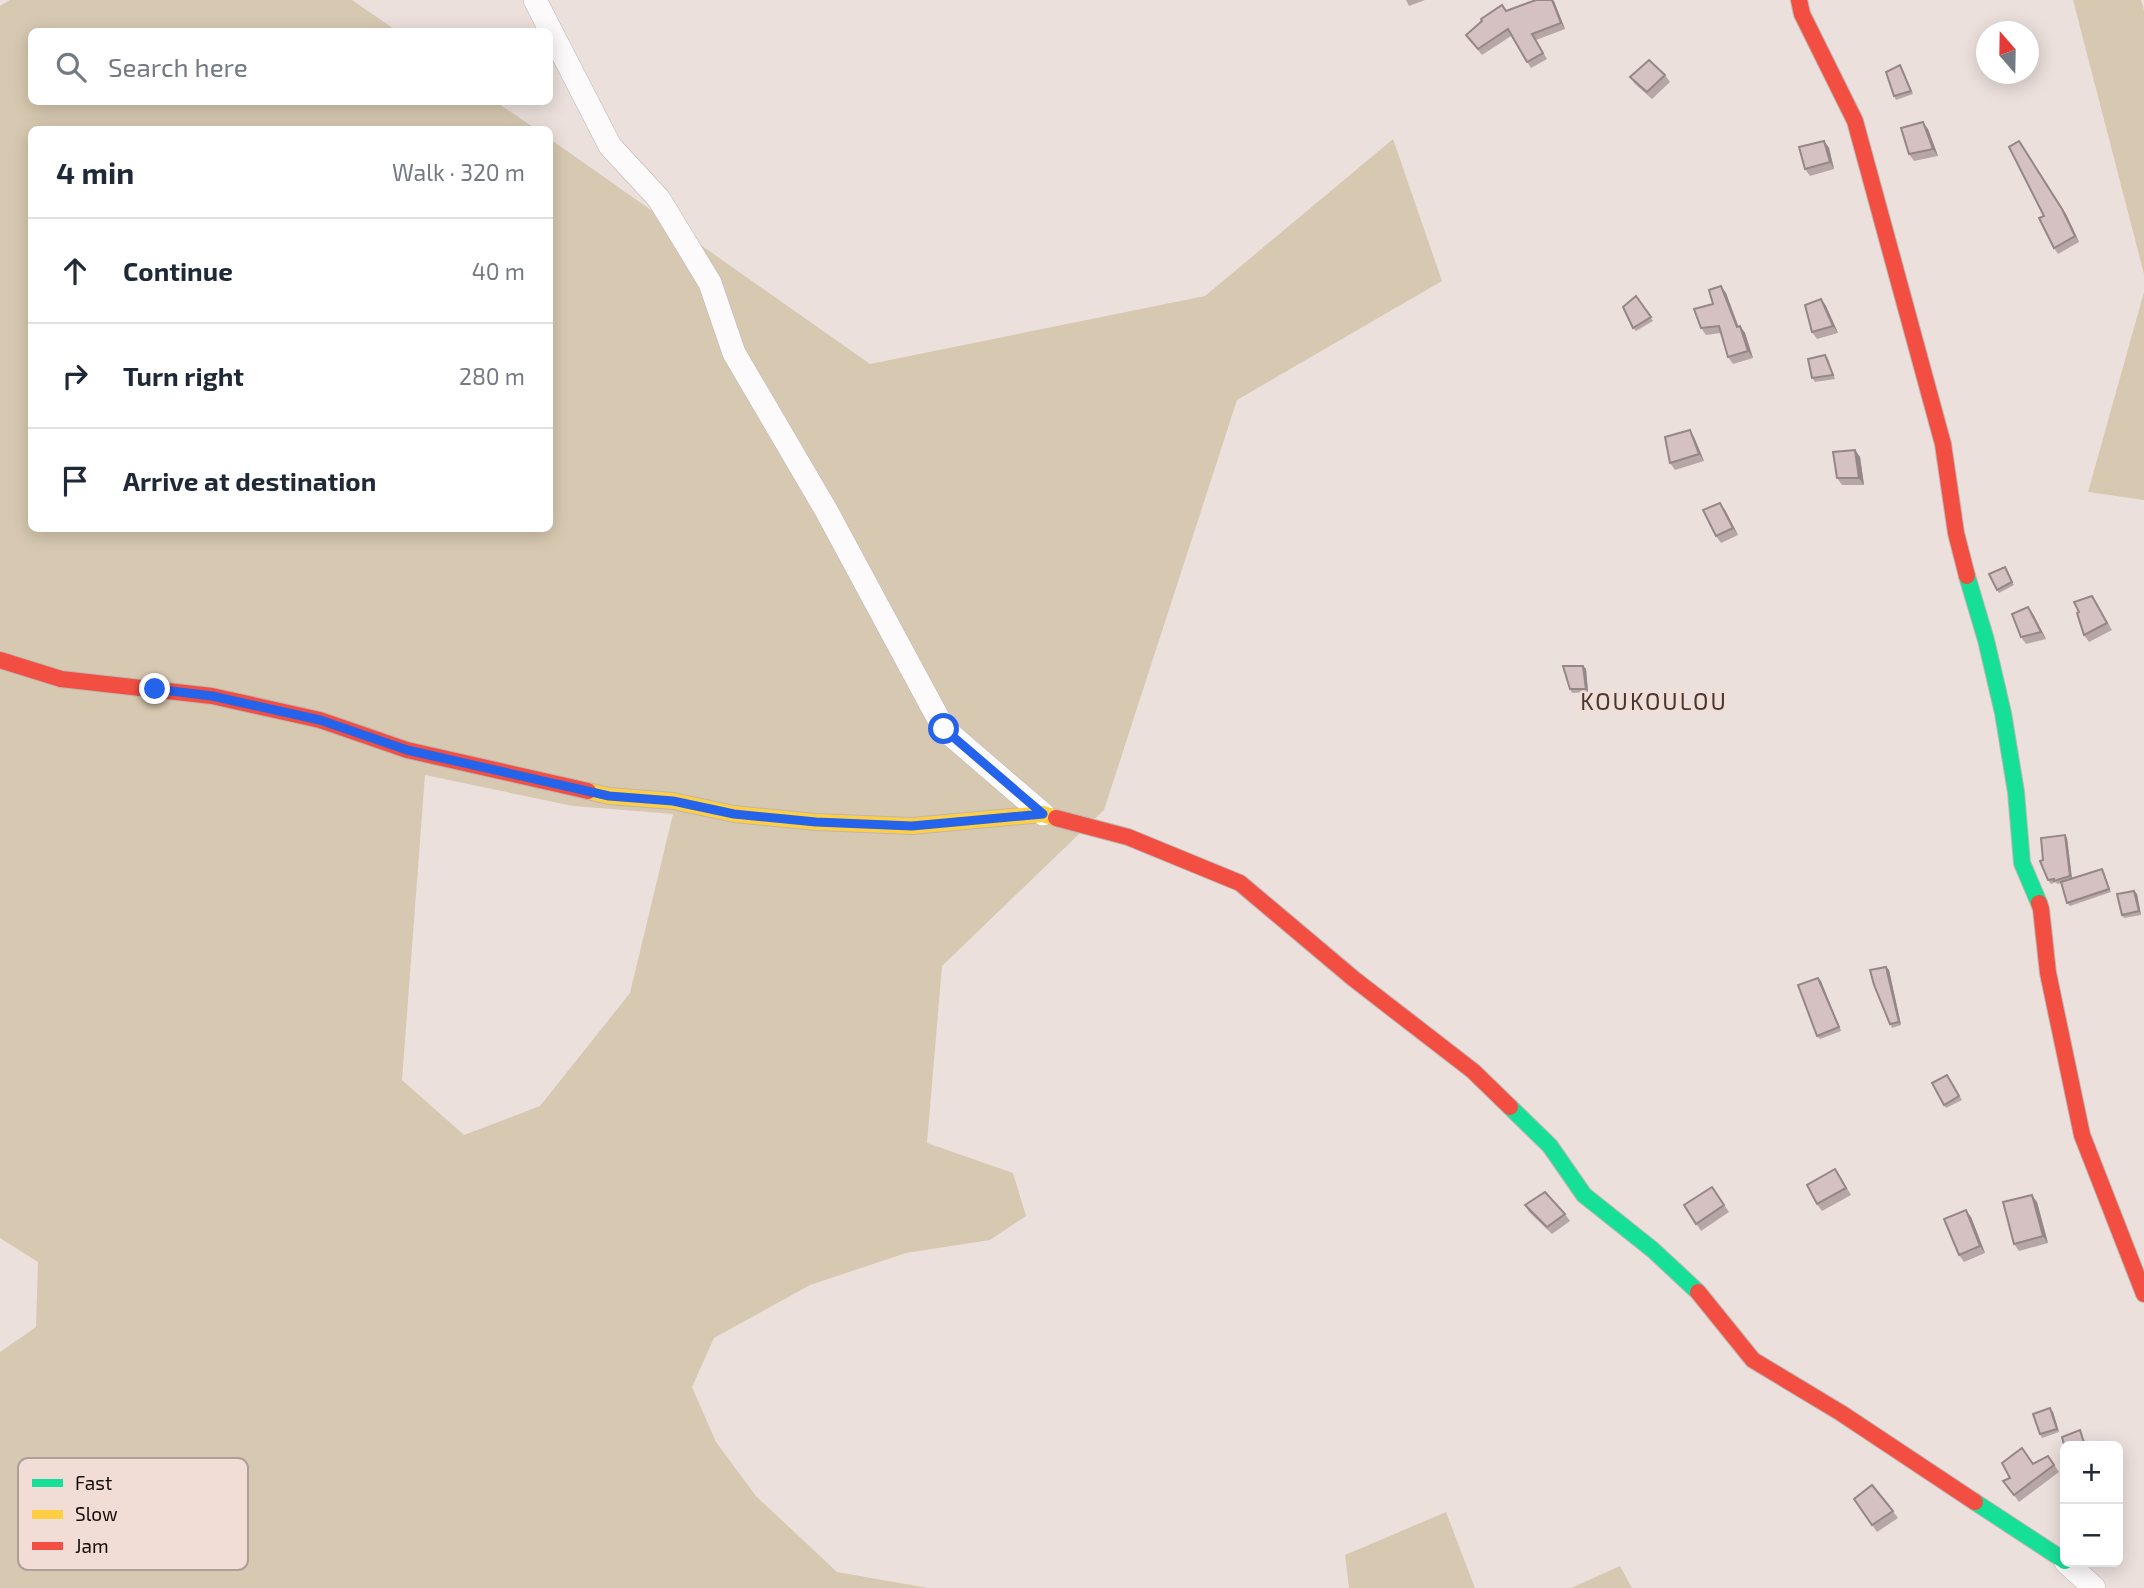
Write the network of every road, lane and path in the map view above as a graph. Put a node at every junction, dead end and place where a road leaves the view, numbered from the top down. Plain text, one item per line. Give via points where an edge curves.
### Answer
1 (535, 0) edge
2 (1800, 0) edge
3 (549, 28) edge
4 (553, 35) edge
5 (0, 660) edge
6 (1043, 814) junction
7 (2144, 1294) edge
8 (2060, 1558) edge
9 (2071, 1567) edge
10 (2094, 1588) edge

1 - 3 street
2 - 7 street via 1802,14 1856,121 1934,412 1956,533 2003,713 2022,863 2041,909 2049,973 2082,1135
4 - 6 street via 610,146 659,199 709,283 734,353 826,510 944,729
5 - 6 street via 61,679 212,696 320,720 407,750 609,796 673,801 734,814 899,826
6 - 8 street via 1128,837 1240,883 1473,1071 1550,1146 1584,1195 1704,1298 1753,1360
9 - 10 street

